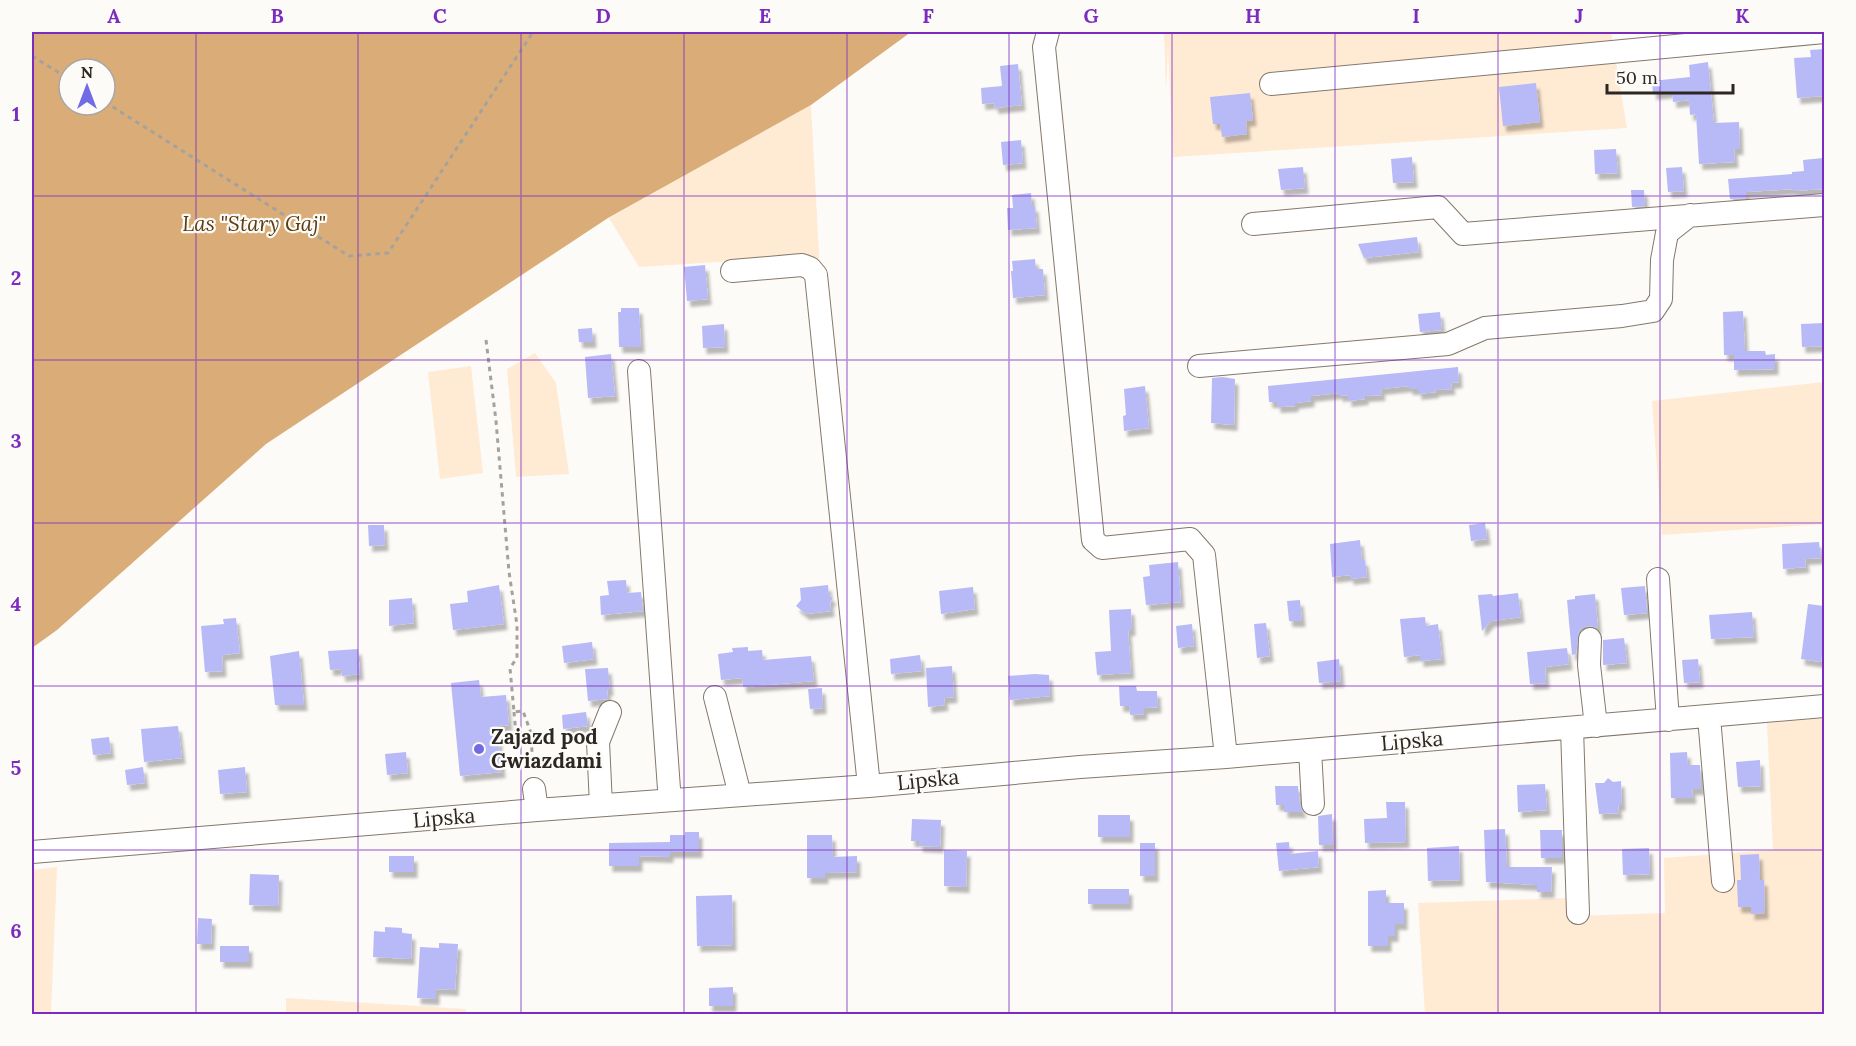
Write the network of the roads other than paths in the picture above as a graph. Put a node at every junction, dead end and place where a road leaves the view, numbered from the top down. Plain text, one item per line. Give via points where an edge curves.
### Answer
1 (1048, 32) edge
2 (1824, 32) edge
3 (1270, 84) dead end
4 (1824, 205) edge
5 (1690, 215) junction
6 (1253, 224) dead end
7 (732, 271) dead end
8 (1199, 366) dead end
9 (639, 371) dead end
10 (1658, 579) dead end
11 (1590, 639) dead end
12 (715, 697) dead end
13 (1824, 706) edge
14 (610, 712) dead end
15 (1709, 717) junction
16 (1668, 720) junction
17 (1596, 726) junction
18 (1572, 728) junction
19 (1310, 750) junction
20 (1226, 757) junction
21 (869, 786) junction
22 (740, 795) junction
23 (672, 800) junction
24 (1313, 804) dead end
25 (601, 805) junction
26 (32, 852) edge
27 (1723, 881) dead end
28 (1578, 913) dead end

1 - 20 street via 1044,47 1093,540 1102,548 1190,539 1204,555
2 - 3 street
4 - 5 street
5 - 6 street via 1463,234 1438,207
5 - 8 street via 1667,233 1661,299 1653,311 1485,328 1448,344
7 - 21 street via 802,265 816,275
9 - 23 street
10 - 16 street
11 - 17 street
12 - 22 street
13 - 15 street, Lipska
14 - 25 street via 598,742
15 - 16 street, Lipska
15 - 27 street
16 - 17 street, Lipska
17 - 18 street, Lipska
18 - 19 street, Lipska
18 - 28 street
19 - 20 street, Lipska
19 - 24 street
20 - 21 street, Lipska
21 - 22 street, Lipska
22 - 23 street, Lipska
23 - 25 street, Lipska
25 - 26 street, Lipska via 536,799

